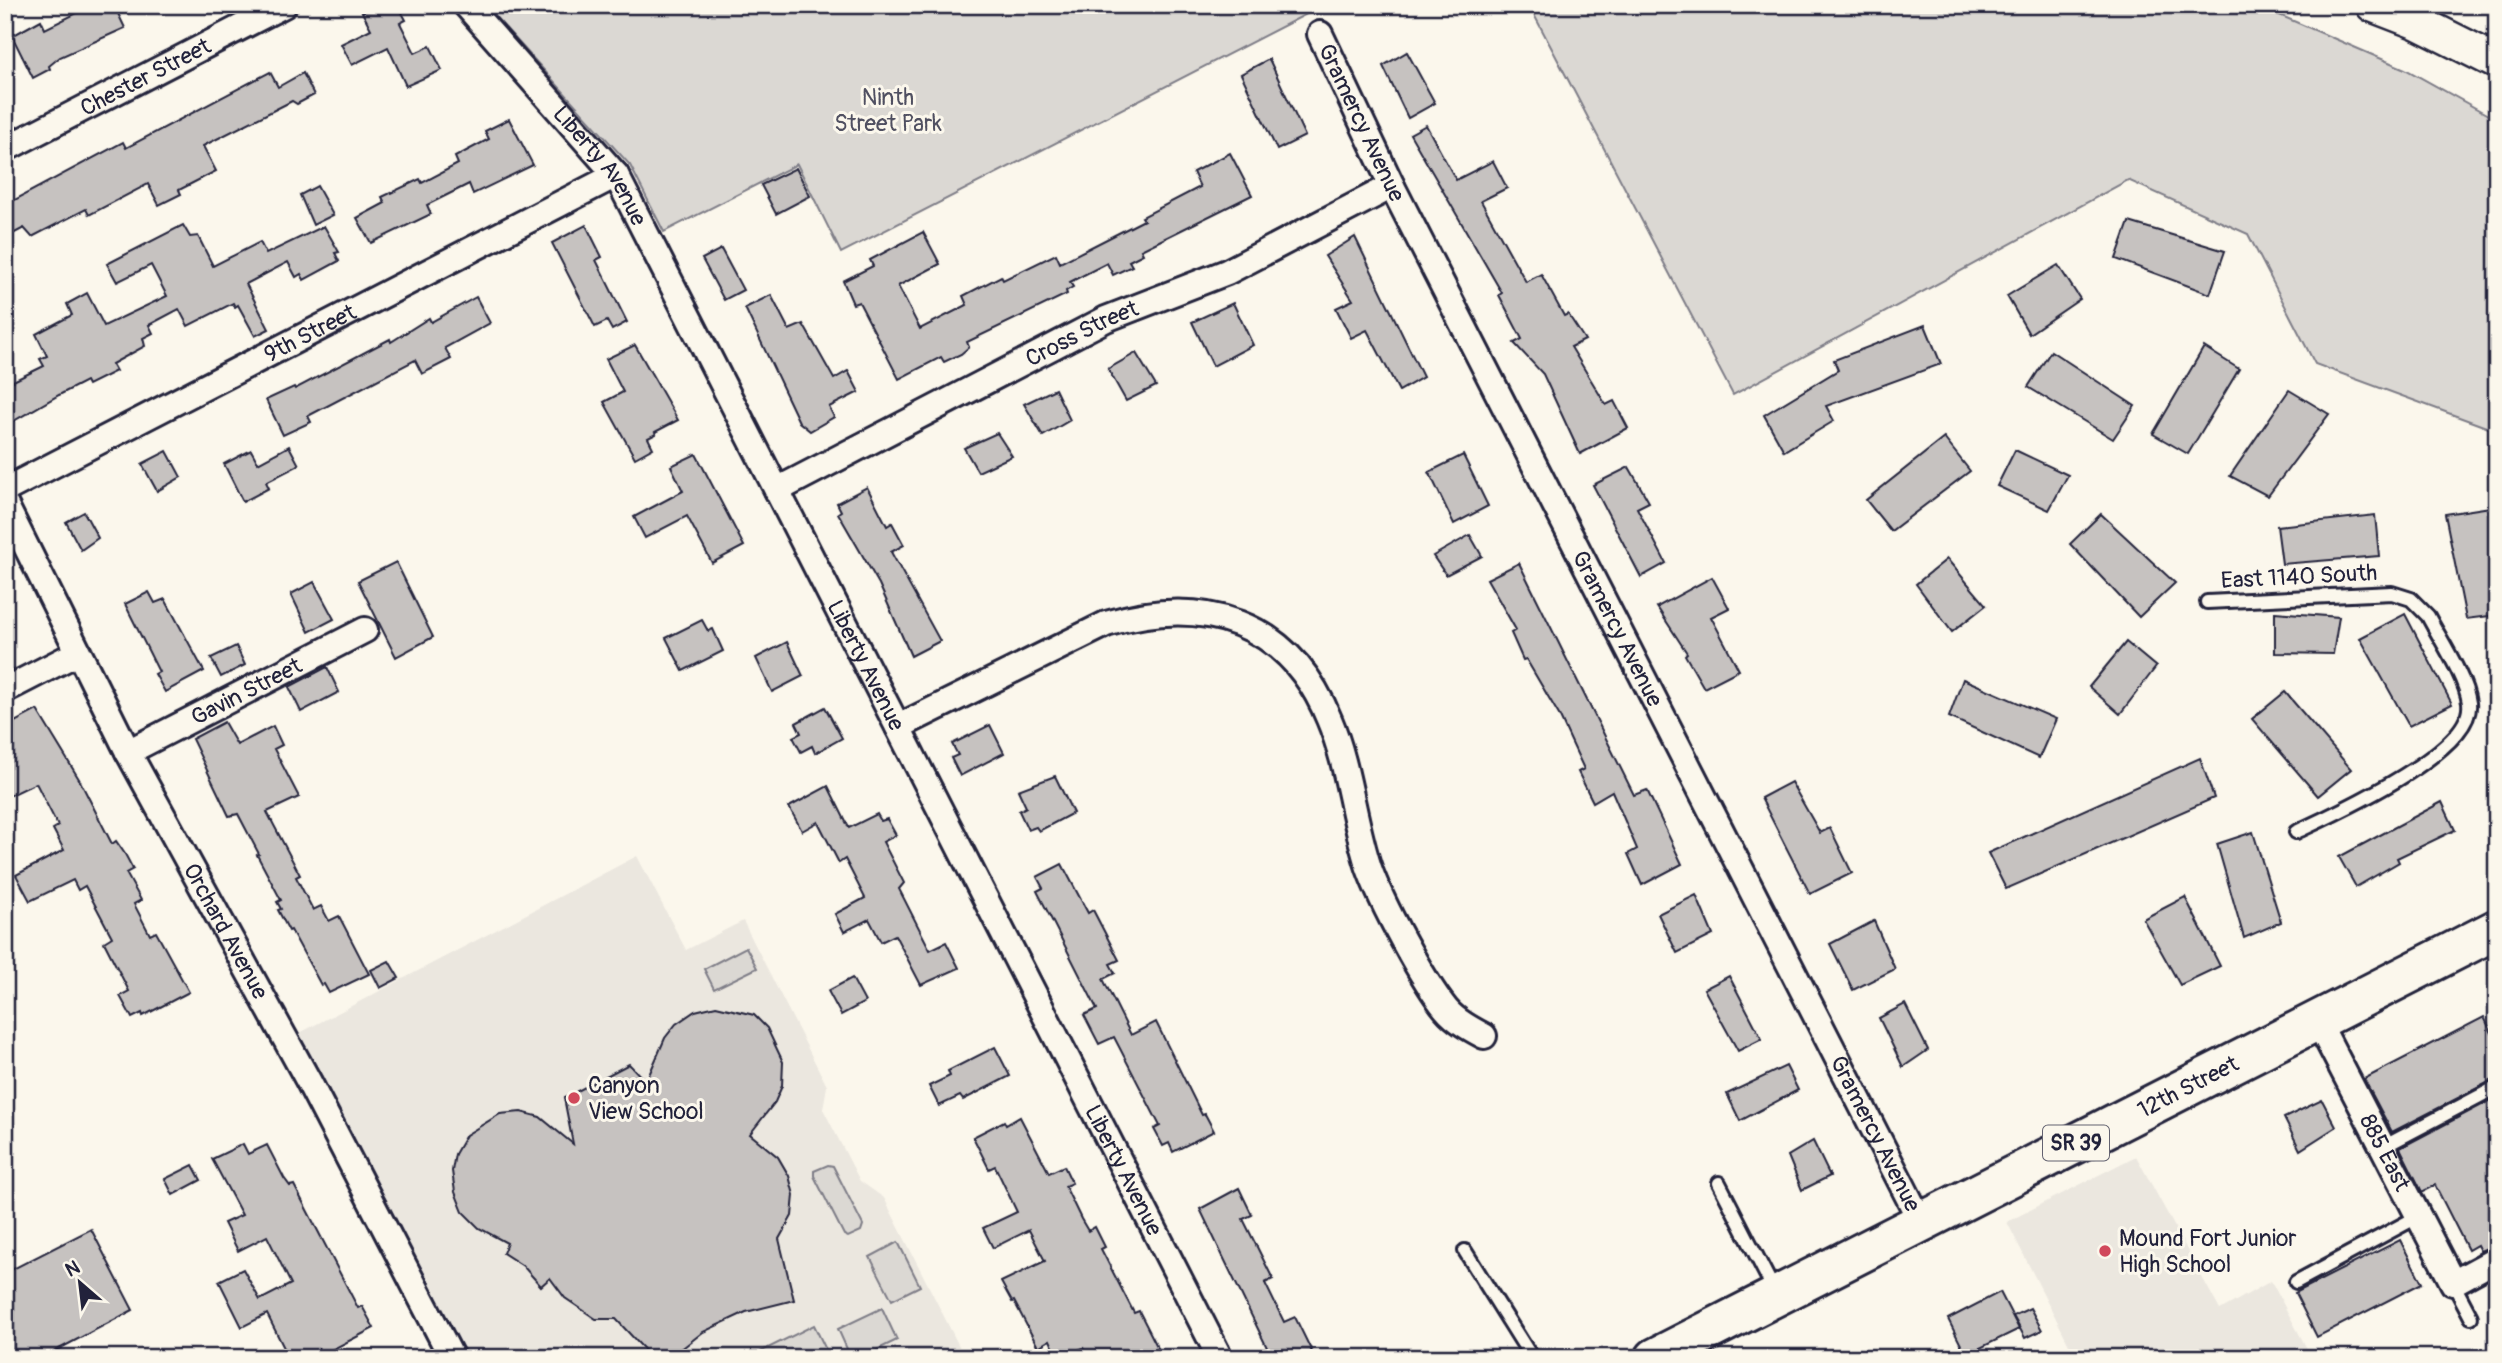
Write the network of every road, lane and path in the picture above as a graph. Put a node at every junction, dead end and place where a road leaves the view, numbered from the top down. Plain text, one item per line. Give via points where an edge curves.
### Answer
1 (284, 5) edge
2 (466, 5) edge
3 (2372, 5) edge
4 (1320, 34) dead end
5 (2497, 62) edge
6 (5, 149) edge
7 (616, 175) junction
8 (1392, 186) junction
9 (5, 490) edge
10 (776, 490) junction
11 (5, 504) edge
12 (2207, 602) dead end
13 (365, 630) dead end
14 (77, 653) junction
15 (5, 690) edge
16 (898, 727) junction
17 (128, 752) junction
18 (2296, 832) dead end
19 (2497, 929) edge
20 (2317, 1020) junction
21 (1485, 1036) dead end
22 (2497, 1087) edge
23 (2383, 1147) junction
24 (1719, 1184) dead end
25 (2419, 1216) junction
26 (1921, 1222) junction
27 (1465, 1251) dead end
28 (2497, 1259) edge
29 (2296, 1282) dead end
30 (2453, 1283) junction
31 (1777, 1296) junction
32 (2472, 1317) dead end
33 (452, 1358) edge
34 (1220, 1358) edge
35 (1532, 1358) edge
36 (1655, 1358) edge

1 - 6 street, Chester Street
2 - 7 street, Liberty Avenue
3 - 5 main road
4 - 8 street, Gramercy Avenue
7 - 9 street, 9th Street
7 - 10 street, Liberty Avenue
8 - 10 street, Cross Street via 1227,272 1106,319
8 - 26 street, Gramercy Avenue
10 - 16 street, Liberty Avenue
11 - 14 street, Orchard Avenue
12 - 18 lane, East 1140 South via 2392,593 2421,606 2466,690 2468,719 2451,742 2395,780
13 - 17 street, Gavin Street
14 - 15 street
14 - 17 street, Orchard Avenue
16 - 21 street via 1106,624 1138,615 1213,613 1263,633 1311,683 1330,720 1370,869 1421,969 1446,1009
16 - 34 street, Liberty Avenue
17 - 33 street, Orchard Avenue via 309,1082
19 - 20 main road, 12th Street / SR 39
20 - 23 street, 885 East
20 - 26 main road, 12th Street / SR 39
22 - 23 lane
23 - 25 street, 885 East
24 - 31 lane
25 - 29 lane
25 - 30 street, 885 East
26 - 31 main road, 12th Street / SR 39
27 - 35 lane
28 - 30 street
30 - 32 lane
31 - 36 main road, 12th Street / SR 39

